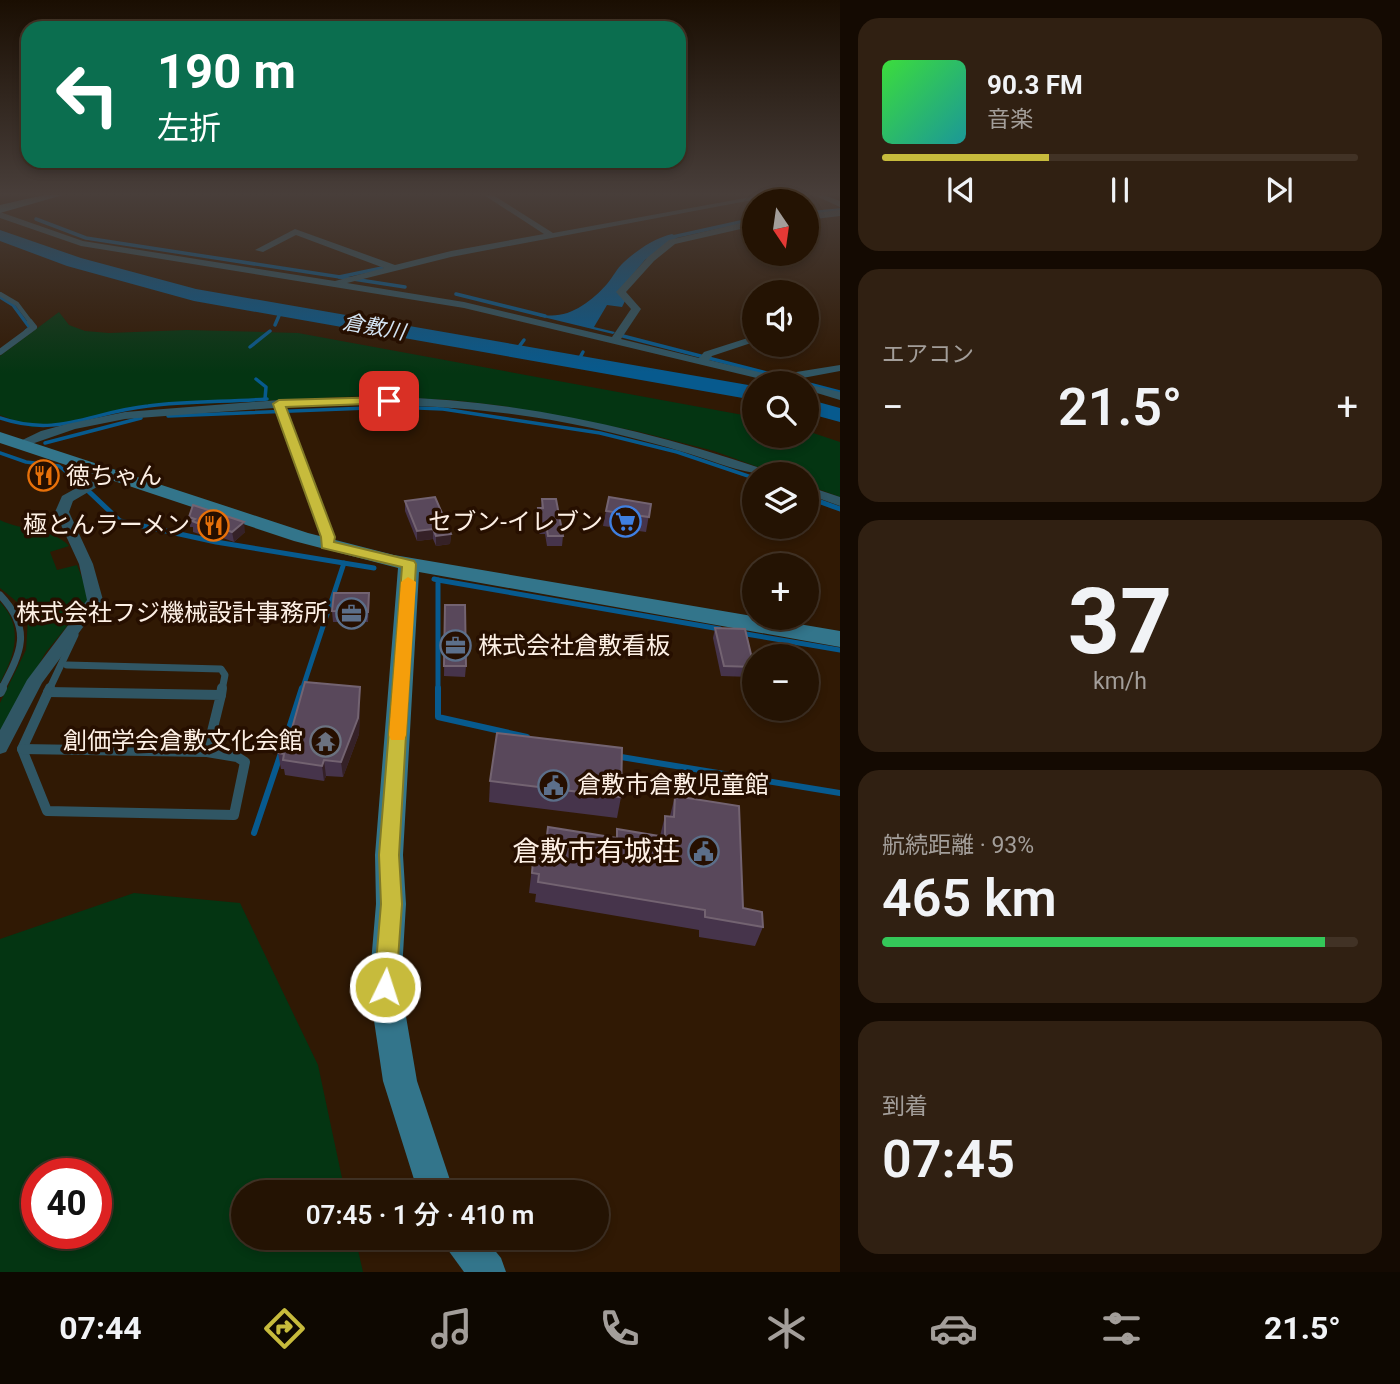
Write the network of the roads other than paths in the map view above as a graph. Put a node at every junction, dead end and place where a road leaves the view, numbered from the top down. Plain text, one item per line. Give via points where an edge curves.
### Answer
1 (159, 254) edge
2 (356, 254) edge
3 (459, 254) edge
4 (657, 254) edge
5 (394, 268) junction
6 (341, 281) junction
7 (0, 293) edge
8 (618, 336) junction
9 (742, 344) edge
10 (0, 352) edge
11 (705, 358) junction
12 (840, 368) edge
13 (756, 371) edge
14 (819, 372) edge
15 (819, 390) edge
16 (840, 396) edge
17 (280, 408) junction
18 (10, 440) edge
19 (742, 467) edge
20 (94, 482) junction
21 (819, 494) edge
22 (840, 502) edge
23 (327, 545) junction
24 (409, 564) junction
25 (0, 595) edge
26 (85, 615) junction
27 (840, 639) edge
28 (67, 664) dead end
29 (0, 692) edge
30 (48, 692) junction
31 (221, 695) junction
32 (0, 747) edge
33 (22, 749) junction
34 (207, 752) junction
35 (432, 1180) edge
36 (470, 1250) edge
37 (486, 1272) edge

1 - 6 street
2 - 5 street
3 - 5 street
4 - 8 street via 621,292 636,309
5 - 6 street
6 - 8 street
7 - 10 lane via 17,304 34,327
8 - 11 street
9 - 11 street
11 - 13 street
12 - 14 street
15 - 16 street
17 - 18 street via 134,413
17 - 19 street via 412,401 508,411 662,442
17 - 23 street via 328,537
18 - 20 street
20 - 23 street
20 - 26 street via 67,499 62,512 94,588 95,600
21 - 22 street
23 - 24 street
24 - 27 street
24 - 35 street via 385,987 400,1082
25 - 29 lane via 23,625 20,648
26 - 30 lane
26 - 32 street via 35,680
28 - 31 lane via 221,669 225,675
30 - 31 lane
30 - 33 lane
31 - 34 lane
33 - 34 lane
33 - 34 lane via 47,811 233,815 245,762
36 - 37 street

